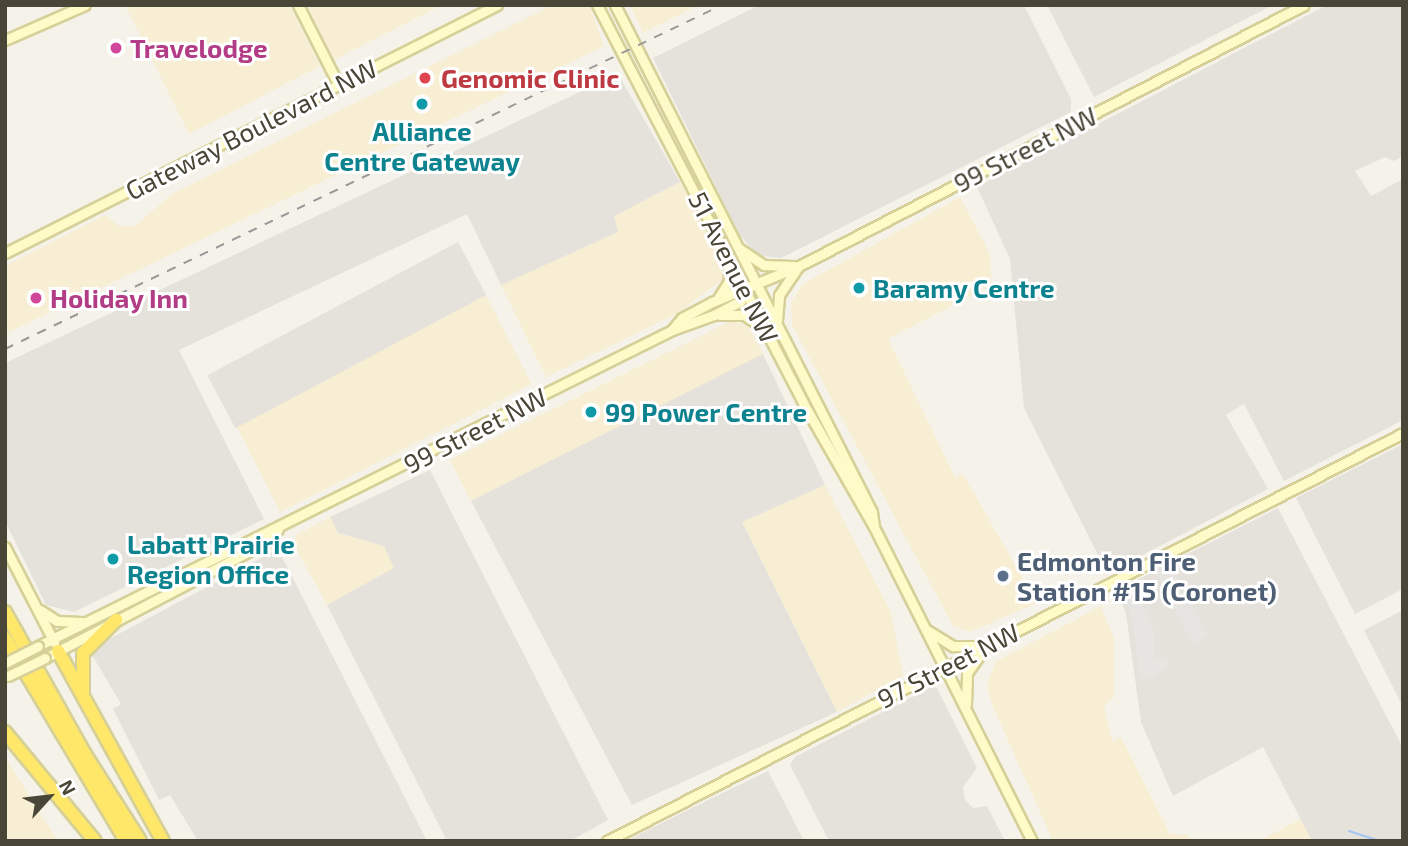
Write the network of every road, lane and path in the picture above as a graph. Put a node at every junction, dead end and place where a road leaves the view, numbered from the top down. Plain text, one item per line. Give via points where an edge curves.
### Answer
1 (85, 5) edge
2 (298, 5) edge
3 (497, 5) edge
4 (597, 5) edge
5 (615, 5) edge
6 (1304, 5) edge
7 (5, 40) edge
8 (338, 84) junction
9 (737, 246) junction
10 (5, 253) edge
11 (728, 258) junction
12 (800, 266) junction
13 (757, 286) junction
14 (745, 291) junction
15 (712, 302) junction
16 (714, 315) junction
17 (765, 329) junction
18 (672, 331) junction
19 (779, 331) junction
20 (1403, 433) edge
21 (874, 527) junction
22 (278, 529) junction
23 (5, 547) edge
24 (34, 604) junction
25 (5, 611) edge
26 (116, 620) junction
27 (87, 621) junction
28 (925, 629) junction
29 (5, 638) edge
30 (55, 645) junction
31 (987, 646) junction
32 (5, 663) edge
33 (945, 667) junction
34 (7, 677) edge
35 (84, 700) junction
36 (966, 709) junction
37 (5, 721) edge
38 (5, 732) edge
39 (43, 777) junction
40 (94, 841) edge
41 (126, 841) edge
42 (140, 841) edge
43 (163, 841) edge
44 (607, 841) edge
45 (1032, 841) edge

1 - 7 main road
2 - 8 main road
3 - 8 main road, Gateway Boulevard NW
4 - 11 main road, 51 Avenue NW
5 - 9 main road, 51 Avenue NW
6 - 12 main road, 99 Street NW
8 - 10 main road, Gateway Boulevard NW
9 - 12 main road via 764,265
9 - 13 main road, 51 Avenue NW
11 - 14 main road, 51 Avenue NW
11 - 15 main road via 727,287
12 - 13 main road, 99 Street NW
12 - 19 main road via 776,305
13 - 14 main road, 99 Street NW
13 - 19 main road, 51 Avenue NW
14 - 15 main road, 99 Street NW
14 - 16 main road, 99 Street NW via 740,301
14 - 17 main road, 51 Avenue NW
15 - 18 main road, 99 Street NW via 682,318
16 - 17 main road via 744,315
16 - 18 main road, 99 Street NW
17 - 21 main road, 51 Avenue NW via 864,517
18 - 22 main road, 99 Street NW
19 - 21 main road, 51 Avenue NW via 872,512
20 - 31 main road, 97 Street NW
21 - 28 main road, 51 Avenue NW
22 - 26 main road, 99 Street NW via 269,541
22 - 27 main road, 99 Street NW via 264,531
23 - 24 main road
24 - 27 main road via 57,621
24 - 30 main road
25 - 42 highway via 84,753
26 - 30 main road, 99 Street NW
26 - 35 highway via 83,653
27 - 30 main road, 99 Street NW
28 - 31 main road via 953,646
28 - 33 main road, 51 Avenue NW
29 - 41 highway
30 - 32 main road, 99 Street NW, bridge via 38,646
30 - 34 main road, 99 Street NW, bridge via 45,658
30 - 35 highway
31 - 33 main road, 97 Street NW
31 - 36 main road via 967,673
33 - 36 main road, 51 Avenue NW
33 - 44 main road, 97 Street NW
35 - 43 highway
36 - 45 main road, 51 Avenue NW
37 - 39 highway
38 - 39 highway
39 - 40 highway

